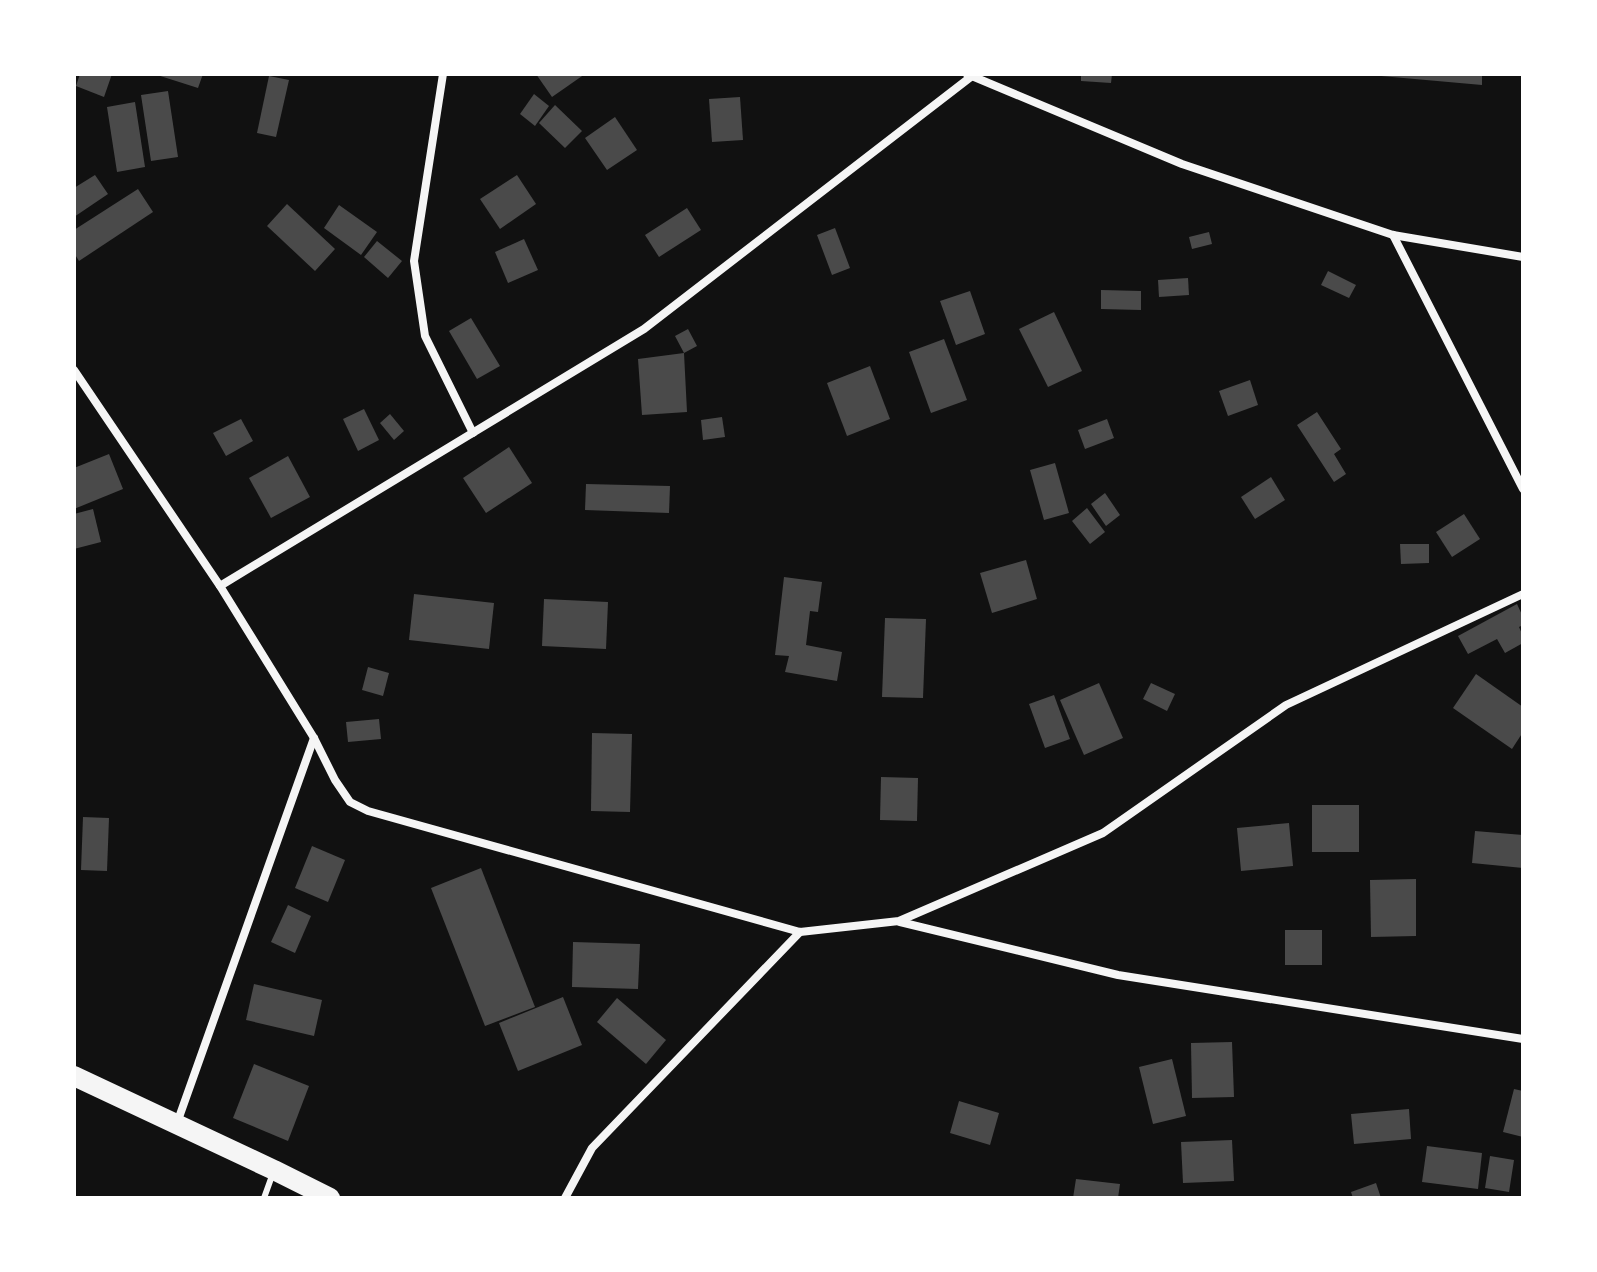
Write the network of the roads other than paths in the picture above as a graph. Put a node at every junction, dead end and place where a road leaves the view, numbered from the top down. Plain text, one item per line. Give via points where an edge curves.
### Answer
1 (443, 74) edge
2 (969, 75) edge
3 (1393, 235) junction
4 (1523, 257) edge
5 (74, 370) edge
6 (473, 433) junction
7 (1523, 489) edge
8 (220, 586) junction
9 (1523, 594) edge
10 (314, 738) junction
11 (899, 921) junction
12 (800, 932) junction
13 (1523, 1039) edge
14 (74, 1076) edge
15 (177, 1124) junction
16 (274, 1170) junction
17 (264, 1198) edge
18 (330, 1198) edge
19 (565, 1198) edge

1 - 6 street via 414,261 425,336
2 - 3 street via 1182,164
2 - 6 street via 644,329
3 - 4 street
3 - 7 street
5 - 8 street
6 - 8 street
8 - 10 street
9 - 11 street via 1286,705 1103,833
10 - 12 street via 350,802 368,811
10 - 15 street
11 - 12 street
11 - 13 street via 1118,975
12 - 19 street via 592,1148
14 - 15 highway
15 - 16 highway
16 - 17 lane
16 - 18 highway

